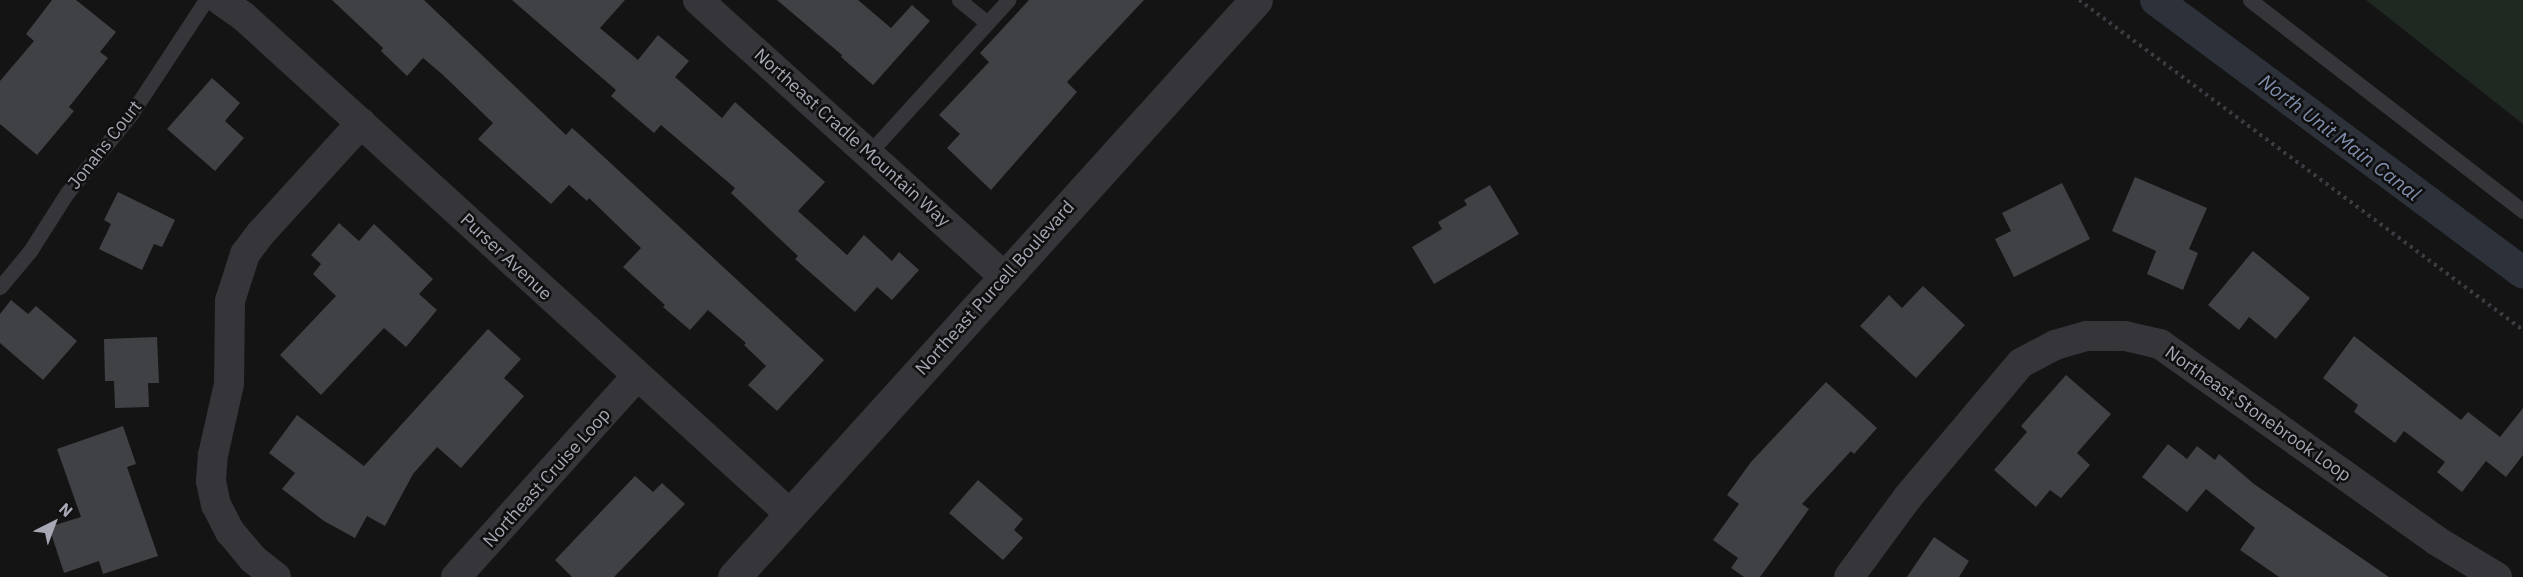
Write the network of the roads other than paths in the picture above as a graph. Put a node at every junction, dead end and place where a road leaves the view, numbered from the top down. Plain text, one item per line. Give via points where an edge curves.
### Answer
1 (206, 0) edge
2 (220, 0) edge
3 (698, 0) edge
4 (959, 0) edge
5 (1008, 0) edge
6 (1256, 0) edge
7 (2250, 0) edge
8 (987, 23) junction
9 (361, 123) junction
10 (869, 153) junction
11 (2523, 211) edge
12 (1005, 277) junction
13 (0, 287) edge
14 (637, 376) junction
15 (791, 515) junction
16 (276, 577) edge
17 (456, 577) edge
18 (734, 577) edge
19 (1849, 577) edge
20 (2497, 577) edge

1 - 13 lane, Jonahs Court via 131,114 67,193 30,251
2 - 9 street, Purser Avenue via 243,16
3 - 10 street, Northeast Cradle Mountain Way
4 - 8 lane
5 - 8 lane
6 - 12 street, Northeast Purcell Boulevard
7 - 11 lane
8 - 10 lane
9 - 14 street, Purser Avenue
9 - 16 street via 245,254 230,302 229,384 211,481 216,505 230,532 253,559
10 - 12 street, Northeast Cradle Mountain Way
12 - 15 street, Northeast Purcell Boulevard
14 - 15 street, Purser Avenue
14 - 17 street, Northeast Cruise Loop
15 - 18 street, Northeast Purcell Boulevard
19 - 20 street, Northeast Stonebrook Loop via 1908,497 2021,363 2055,345 2087,336 2125,336 2160,344 2437,541

